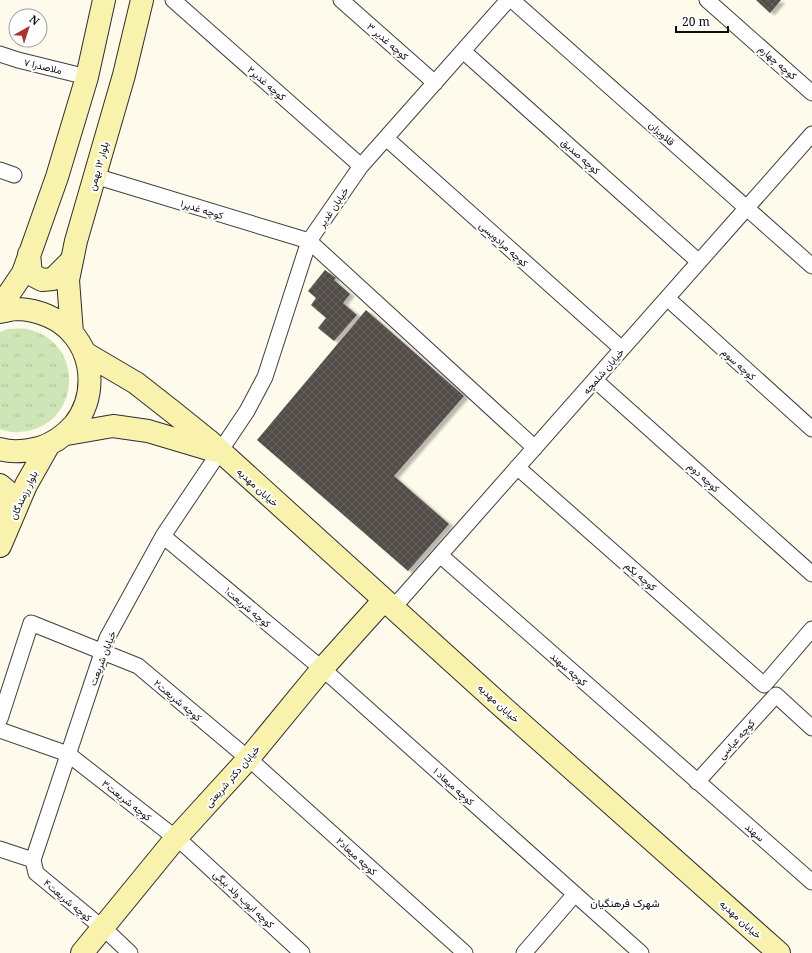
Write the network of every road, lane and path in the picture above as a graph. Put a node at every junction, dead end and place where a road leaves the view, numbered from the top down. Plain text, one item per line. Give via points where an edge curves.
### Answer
1 (104, 0) edge
2 (142, 0) edge
3 (173, 0) edge
4 (341, 0) edge
5 (508, 0) edge
6 (512, 0) edge
7 (707, 0) edge
8 (463, 51) junction
9 (0, 54) edge
10 (87, 76) junction
11 (435, 83) junction
12 (812, 93) edge
13 (812, 134) edge
14 (386, 138) junction
15 (361, 166) junction
16 (95, 176) junction
17 (747, 208) junction
18 (310, 242) junction
19 (30, 254) junction
20 (72, 260) junction
21 (699, 262) junction
22 (812, 266) edge
23 (667, 298) junction
24 (0, 307) edge
25 (0, 312) edge
26 (72, 333) junction
27 (622, 349) junction
28 (85, 353) junction
29 (595, 380) junction
30 (812, 429) edge
31 (66, 434) junction
32 (48, 446) junction
33 (535, 448) junction
34 (0, 449) edge
35 (220, 453) junction
36 (518, 467) junction
37 (0, 485) edge
38 (0, 534) edge
39 (163, 536) junction
40 (0, 546) edge
41 (440, 555) junction
42 (812, 574) edge
43 (388, 604) junction
44 (812, 629) edge
45 (103, 651) junction
46 (328, 673) junction
47 (0, 719) edge
48 (812, 728) edge
49 (0, 730) edge
50 (68, 754) junction
51 (248, 758) junction
52 (697, 782) junction
53 (181, 842) junction
54 (0, 849) edge
55 (33, 860) junction
56 (812, 882) edge
57 (575, 894) junction
58 (107, 932) junction
59 (82, 953) edge
60 (130, 953) edge
61 (302, 953) edge
62 (465, 953) edge
63 (524, 953) edge
64 (641, 953) edge
65 (779, 953) edge

1 - 10 street
2 - 16 street, بلوار ۱۲ بهمن
3 - 15 street, کوچه غدیر۲
4 - 11 street, کوچه غدیر ۳
5 - 8 street, خیابان غدیر
6 - 17 street, قلاویزان
7 - 12 street, کوچه چهارم
8 - 11 street, خیابان غدیر
8 - 21 street, کوچه صدیق
9 - 10 street, ملاصدرا ۷
10 - 19 street
11 - 14 street, خیابان غدیر
13 - 17 street, خیابان شلمچه
14 - 15 street, خیابان غدیر
14 - 27 street, کوچه مرادویسی
15 - 18 street, خیابان غدیر
16 - 18 street, کوچه غدیر۱
16 - 20 street, بلوار ۱۲ بهمن
17 - 21 street, خیابان شلمچه
17 - 22 street, قلاویزان
18 - 33 street
18 - 35 street, خیابان غدیر via 265,377
19 - 20 street via 31,274 42,280 53,279
19 - 24 street via 23,273
20 - 26 street, بلوار ۱۲ بهمن via 68,280
21 - 23 street, خیابان شلمچه
23 - 27 street, خیابان شلمچه
23 - 30 street, کوچه سوم
25 - 26 street via 16,309 37,311 56,320
26 - 28 street
27 - 29 street, خیابان شلمچه
28 - 31 street via 90,376 88,397 80,417
28 - 35 street, خیابان مهدیه via 136,384 208,440
29 - 33 street, خیابان شلمچه
29 - 42 street, کوچه دوم
31 - 32 street
31 - 35 street, خیابان مهدیه via 113,426 148,431
32 - 34 street via 26,451
32 - 40 street, بلوار رزمندگان via 26,485
33 - 36 street, خیابان شلمچه
35 - 39 street, خیابان شریعت
35 - 43 street, خیابان مهدیه
36 - 41 street, خیابان شلمچه
36 - 44 street, کوچه یکم via 764,685
37 - 38 street via 7,491 8,502
39 - 45 street, خیابان شریعت via 107,638
39 - 46 street, کوچه شریعت۱
41 - 43 street, خیابان شلمچه
41 - 52 street, کوچه سهند
43 - 46 street, خیابان دکتر شریعتی
43 - 65 street, خیابان مهدیه
45 - 47 street, کوچه شریعت۲ via 31,623
45 - 50 street, خیابان شریعت
45 - 51 street, کوچه شریعت۲ via 138,666
46 - 51 street, خیابان دکتر شریعتی
46 - 57 street, کوچه میعاد ۱
48 - 52 street, کوچه عباسی via 776,695
49 - 50 street, کوچه شریعت۳
50 - 53 street, کوچه شریعت۳
50 - 55 street, خیابان شریعت
51 - 53 street, خیابان دکتر شریعتی
51 - 62 street, کوچه میعاد۲
52 - 56 street, سهند
53 - 58 street, خیابان دکتر شریعتی
53 - 61 street, کوچه ایوب ولد بیگی
54 - 55 street
55 - 58 street, کوچه شریعت۴ via 36,873
57 - 63 street
57 - 64 street, کوچه میعاد ۱
58 - 59 street, خیابان دکتر شریعتی
58 - 60 street, کوچه شریعت۴

